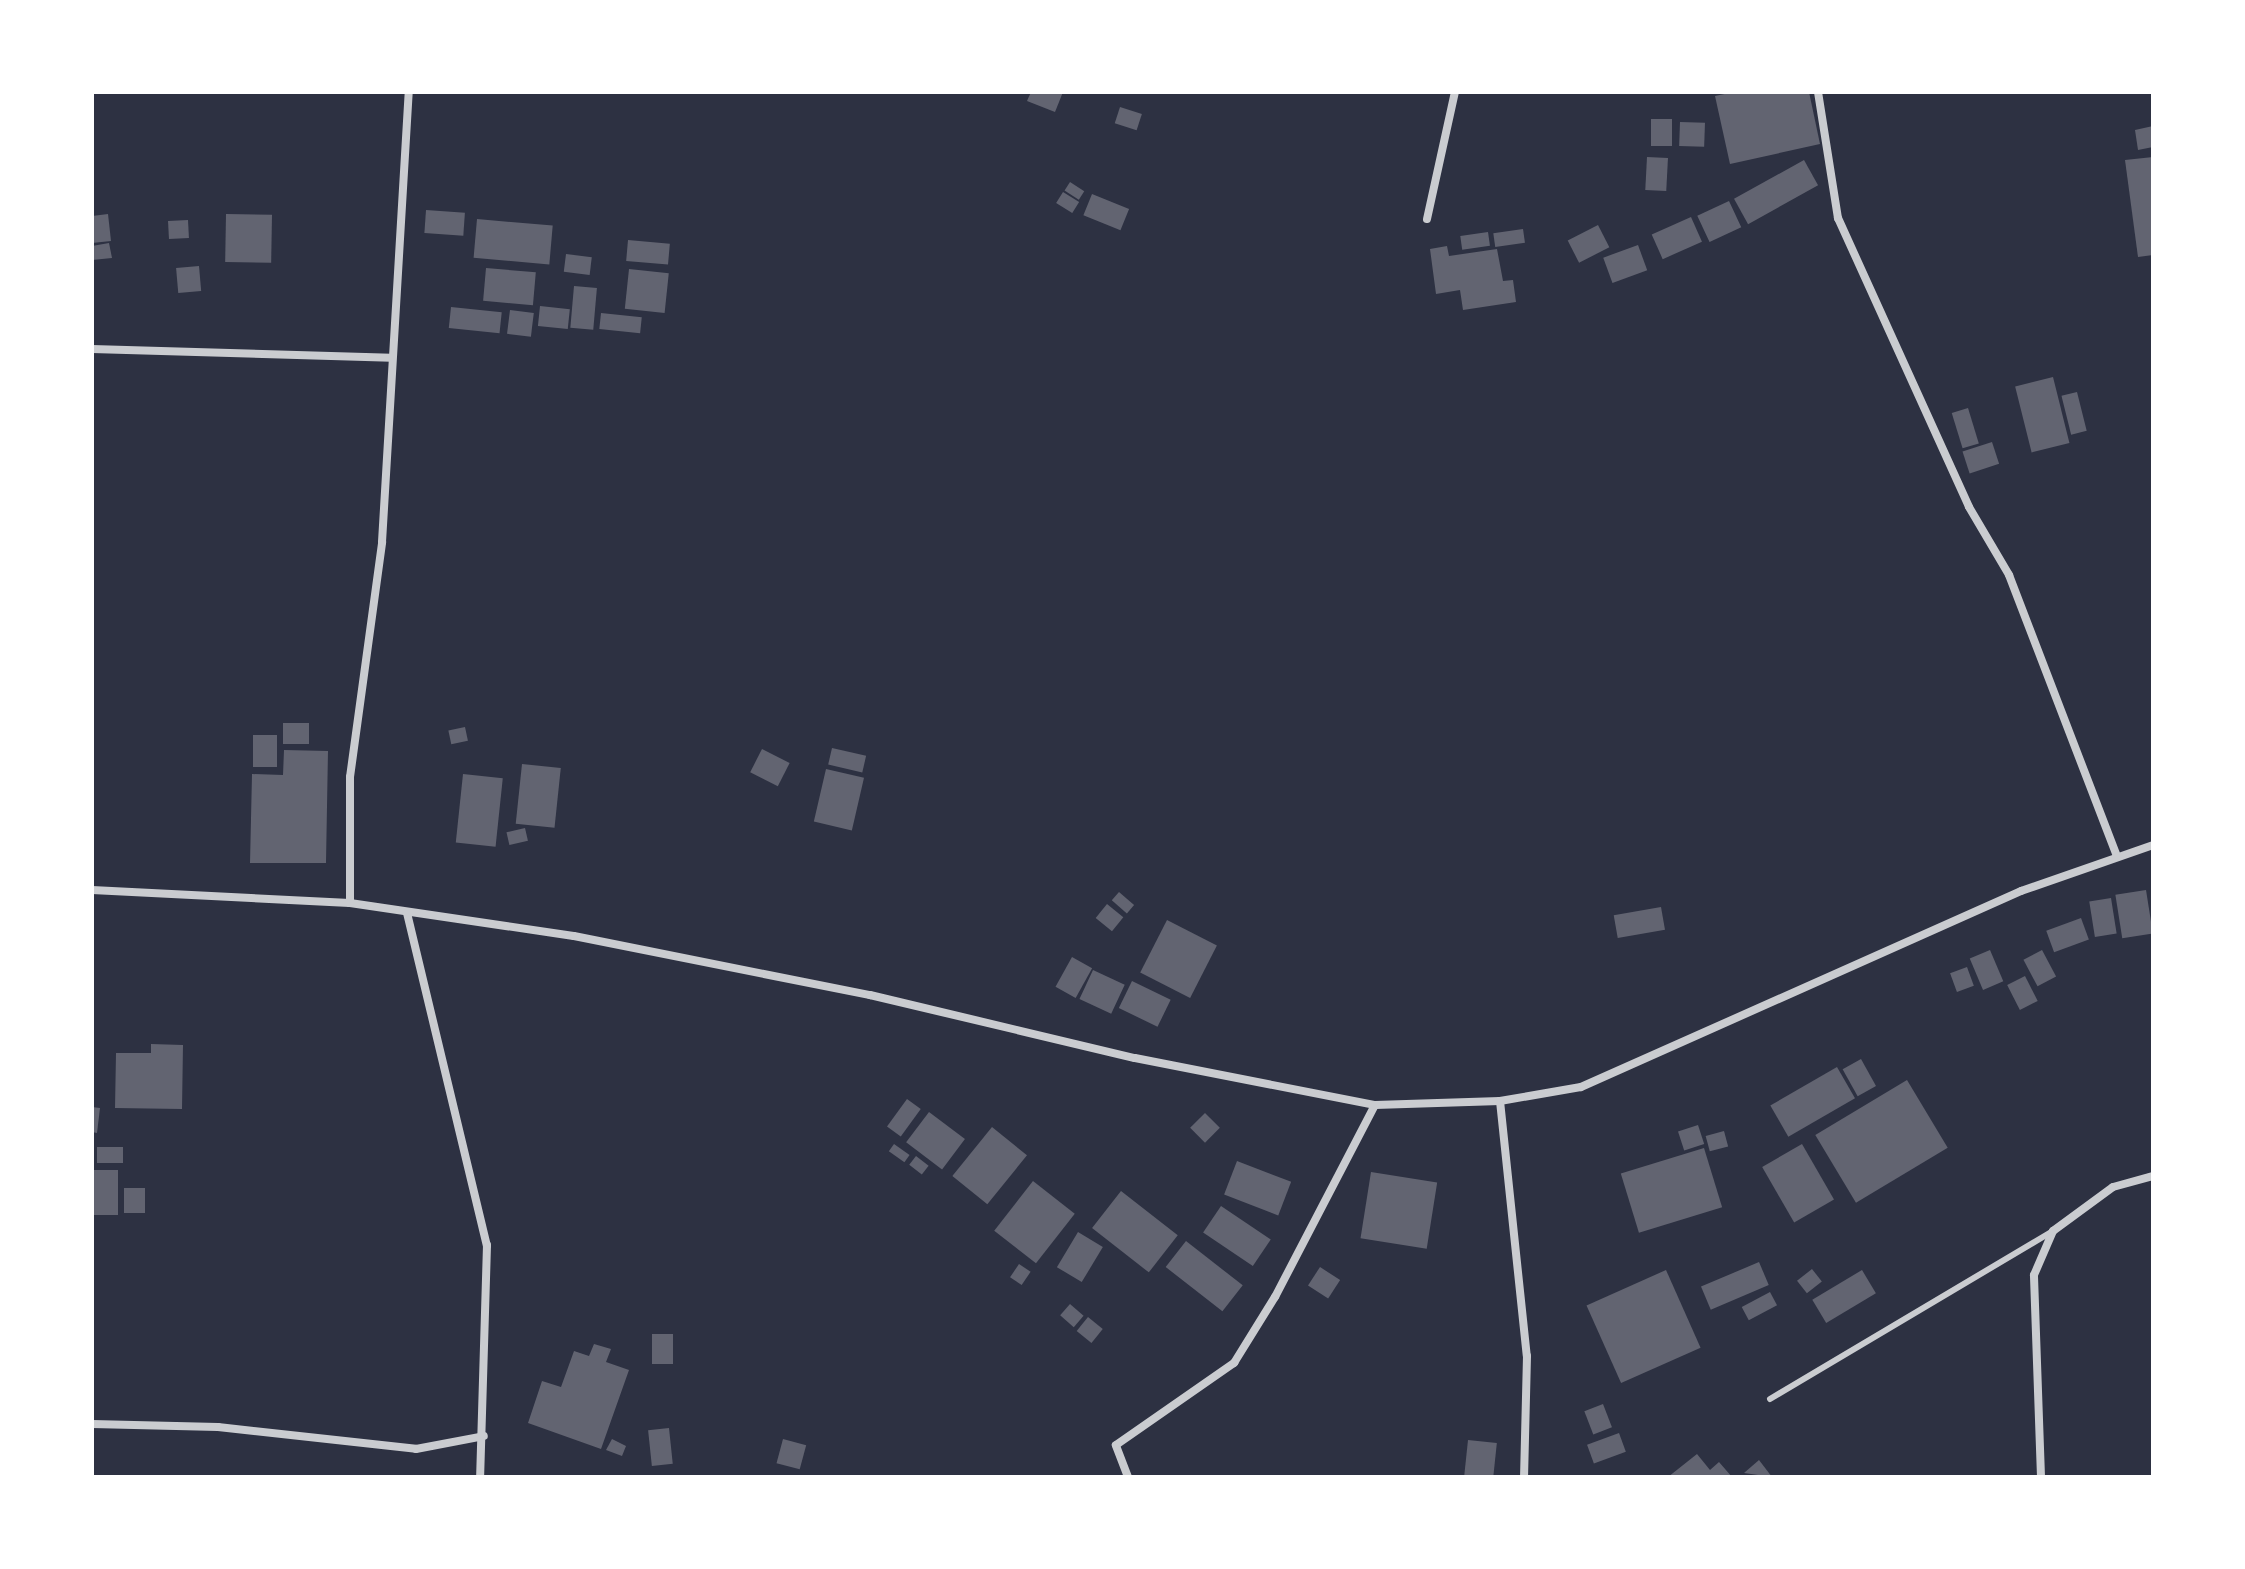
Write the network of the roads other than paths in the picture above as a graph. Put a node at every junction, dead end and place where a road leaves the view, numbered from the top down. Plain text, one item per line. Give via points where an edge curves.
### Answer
1 (409, 92) edge
2 (1455, 92) edge
3 (1818, 92) edge
4 (1427, 219) dead end
5 (92, 349) edge
6 (391, 358) junction
7 (2153, 845) edge
8 (2117, 857) junction
9 (92, 890) edge
10 (350, 903) junction
11 (407, 913) junction
12 (1500, 1101) junction
13 (1375, 1105) junction
14 (2153, 1176) edge
15 (2053, 1231) junction
16 (1770, 1399) dead end
17 (92, 1424) edge
18 (484, 1436) junction
19 (480, 1477) edge
20 (1128, 1477) edge
21 (1524, 1477) edge
22 (2041, 1477) edge

1 - 6 street
2 - 4 street
3 - 8 street via 1838,218 1969,507 2009,575
5 - 6 street
6 - 10 street via 382,542 350,777
7 - 8 street
8 - 12 street via 2021,891 1581,1087
9 - 10 street
10 - 11 street
11 - 13 street via 590,939
11 - 18 street via 487,1245
12 - 13 street
12 - 21 street via 1527,1356
13 - 20 street via 1275,1297 1234,1363 1116,1445
14 - 15 street via 2113,1187
15 - 16 lane
15 - 22 street via 2034,1275
17 - 18 street via 218,1427 416,1449
18 - 19 street

